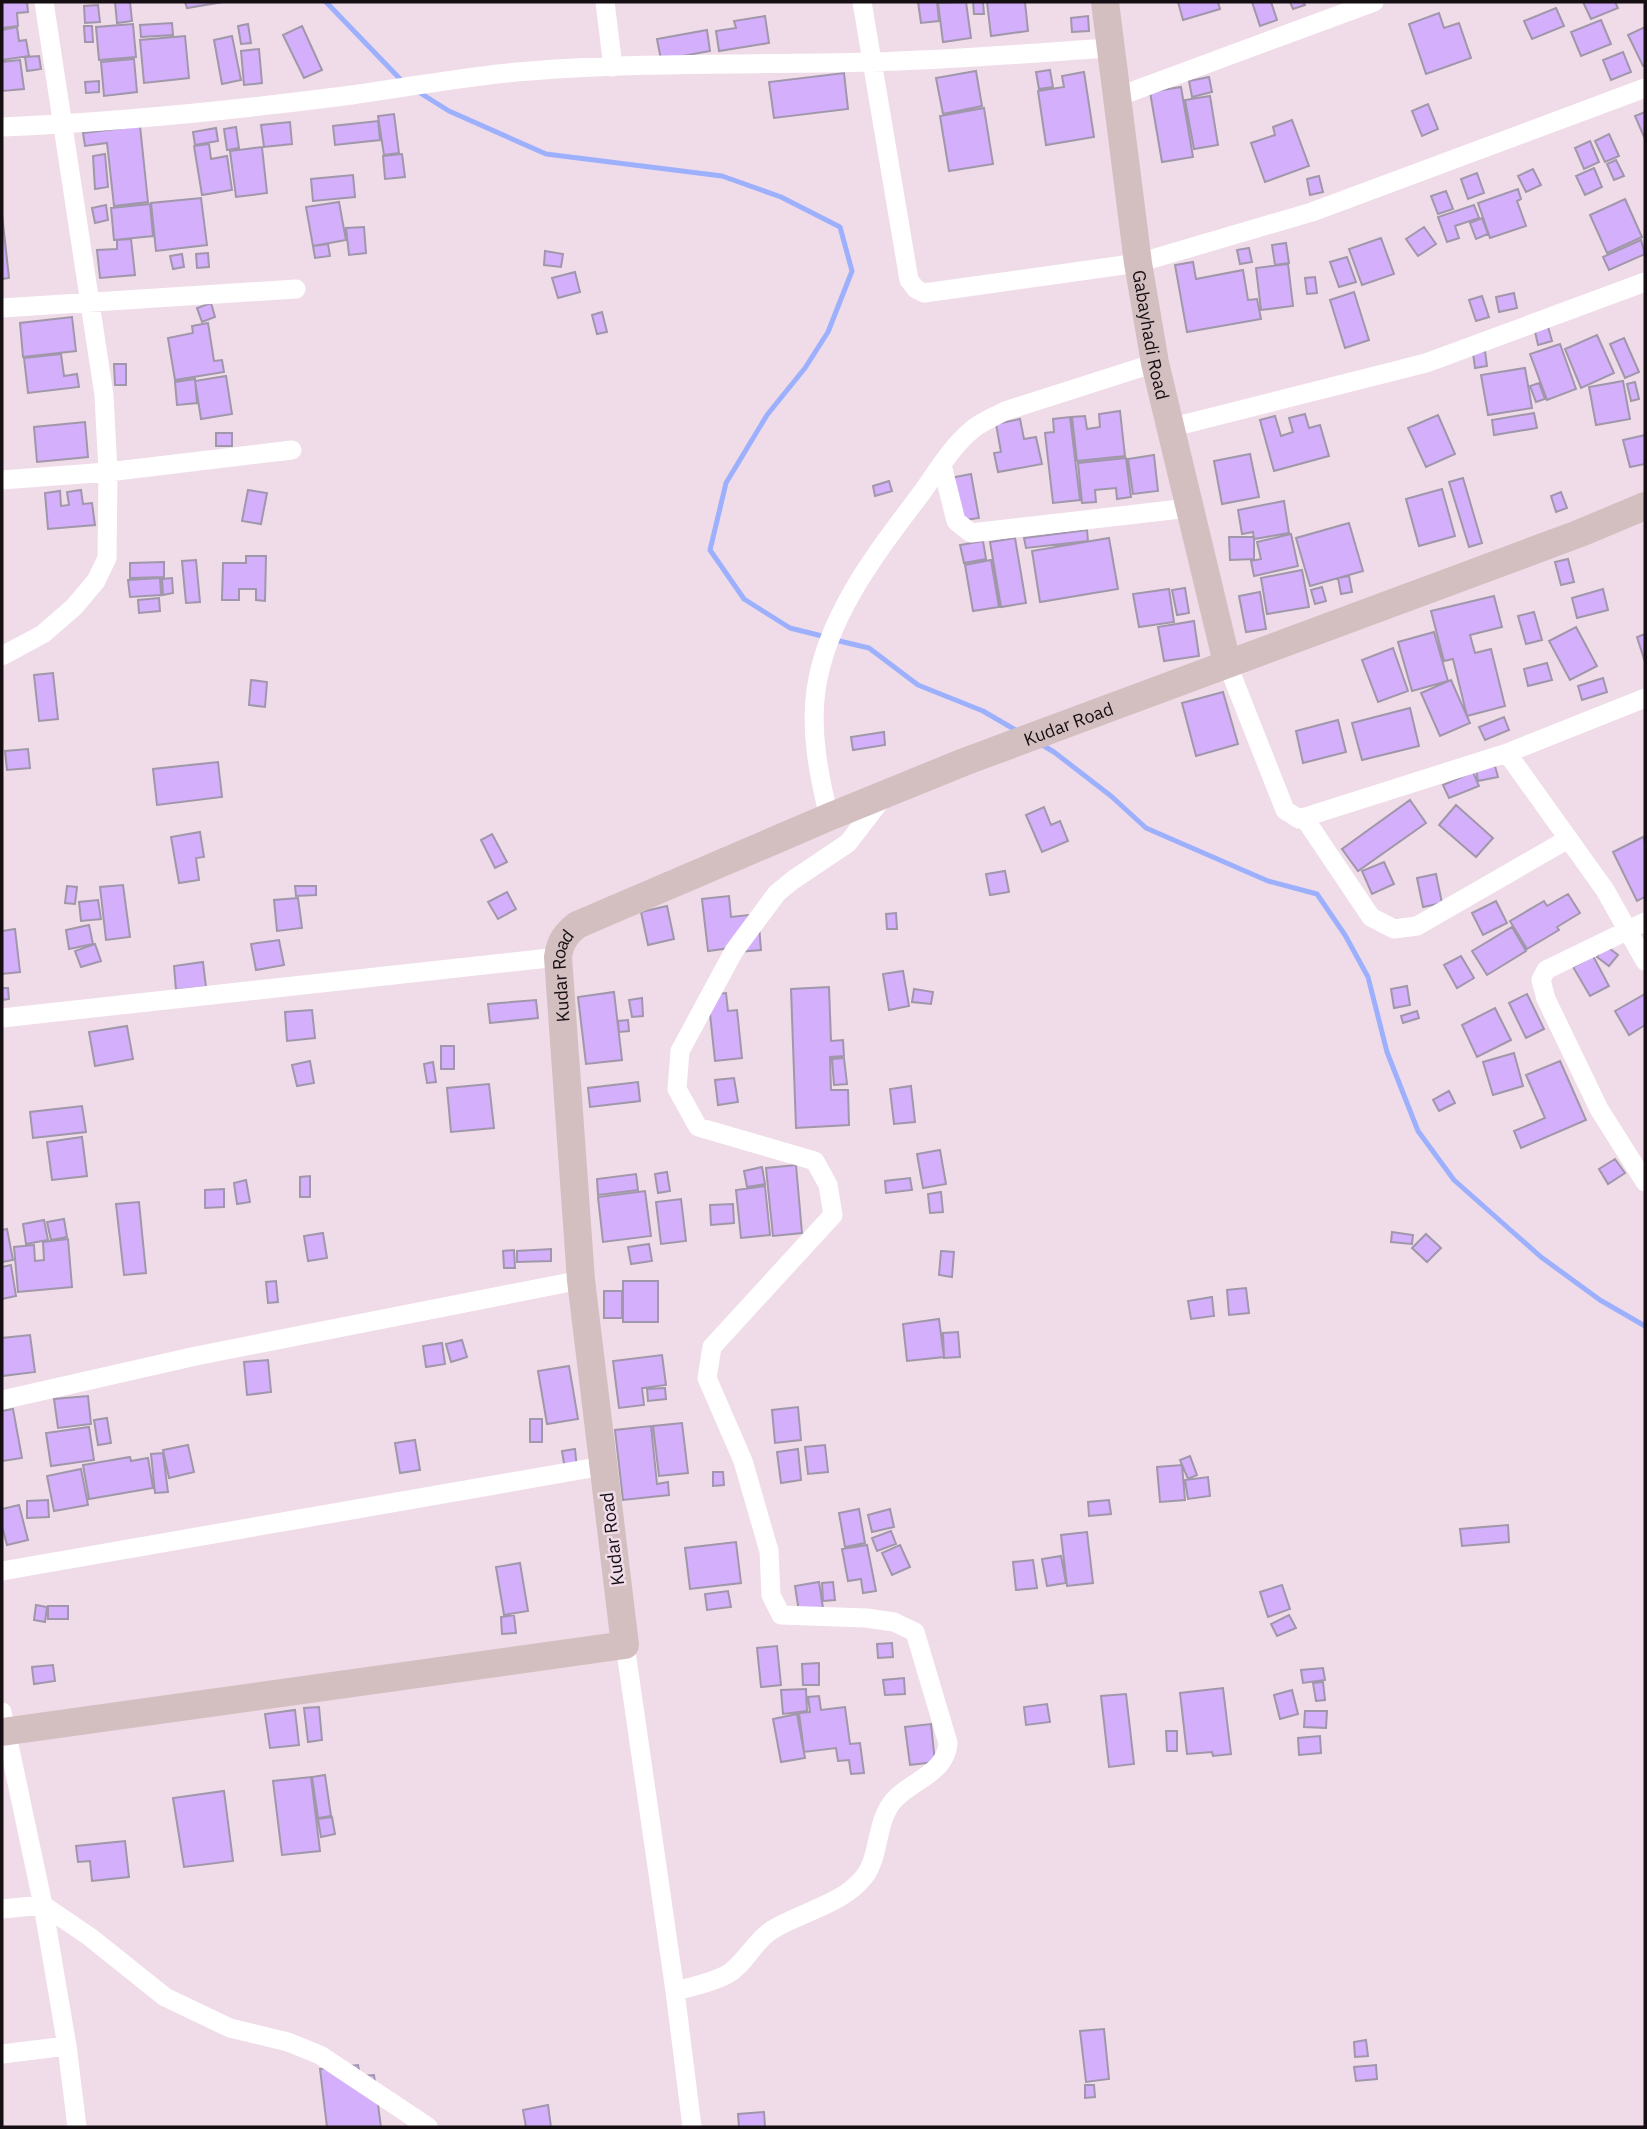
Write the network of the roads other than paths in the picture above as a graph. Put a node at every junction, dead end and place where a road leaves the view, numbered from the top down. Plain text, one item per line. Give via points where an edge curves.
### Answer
1 (44, 2) edge
2 (605, 2) edge
3 (862, 2) edge
4 (1105, 2) edge
5 (1374, 2) edge
6 (1111, 48) junction
7 (873, 62) junction
8 (613, 67) junction
9 (1645, 88) edge
10 (1117, 97) junction
11 (64, 124) junction
12 (2, 127) edge
13 (1138, 263) junction
14 (1645, 282) edge
15 (296, 289) dead end
16 (90, 303) junction
17 (2, 308) edge
18 (1155, 363) junction
19 (1169, 428) junction
20 (292, 450) dead end
21 (942, 465) junction
22 (108, 472) junction
23 (2, 480) edge
24 (1645, 506) edge
25 (1189, 508) junction
26 (2, 656) edge
27 (1227, 663) junction
28 (1645, 698) edge
29 (1507, 753) junction
30 (885, 795) junction
31 (829, 817) junction
32 (1305, 819) junction
33 (1568, 839) junction
34 (1645, 922) edge
35 (1626, 930) junction
36 (558, 957) junction
37 (1645, 961) edge
38 (2, 1018) edge
39 (1645, 1182) edge
40 (581, 1280) junction
41 (2, 1400) edge
42 (603, 1466) junction
43 (2, 1571) edge
44 (625, 1645) junction
45 (3, 1725) edge
46 (43, 1905) junction
47 (2, 1909) edge
48 (675, 1991) junction
49 (67, 2046) junction
50 (2, 2054) edge
51 (77, 2127) edge
52 (428, 2127) edge
53 (692, 2127) edge

1 - 11 street
2 - 8 street
3 - 7 street
4 - 6 street, Gabayhadi Road
5 - 10 street
6 - 7 street
6 - 10 street, Gabayhadi Road
7 - 8 street
7 - 13 street via 909,280 916,289 924,293
8 - 11 street via 491,74 284,104
9 - 13 street via 1312,212
10 - 13 street, Gabayhadi Road
11 - 12 street
11 - 16 street
13 - 18 street, Gabayhadi Road
14 - 19 street via 1426,363
15 - 16 street
16 - 17 street
16 - 22 street via 104,395
18 - 19 street, Gabayhadi Road
18 - 21 street via 1005,411 970,431
19 - 25 street, Gabayhadi Road
20 - 22 street
21 - 25 street via 956,522 971,533
21 - 31 street via 874,556 833,628 816,689 814,729
22 - 23 street
22 - 26 street via 107,558 96,581 43,634
24 - 27 street, Kudar Road
25 - 27 street, Gabayhadi Road
27 - 30 street, Kudar Road
27 - 32 street via 1285,810
28 - 29 street
29 - 32 street
29 - 33 street
30 - 31 street, Kudar Road
30 - 48 street via 849,844 778,893 734,951 680,1051 677,1089 698,1127 815,1161 828,1185 833,1215 712,1347 708,1378 760,1515 769,1551 771,1595 781,1615 866,1618 894,1622 915,1632 948,1752 932,1773 909,1787 886,1812 862,1880 769,1932 726,1975
31 - 36 street, Kudar Road via 577,925 560,944
32 - 33 street via 1371,917 1394,929 1417,926
33 - 35 street
34 - 35 street
35 - 37 street
35 - 39 street via 1546,970 1541,988 1599,1108
36 - 38 street
36 - 40 street, Kudar Road
40 - 41 street via 196,1356
40 - 42 street, Kudar Road
42 - 43 street
42 - 44 street, Kudar Road
44 - 45 street
44 - 48 street
45 - 46 street
46 - 47 street
46 - 49 street
46 - 52 street via 165,1997 230,2028 320,2055
48 - 53 street
49 - 50 street
49 - 51 street

